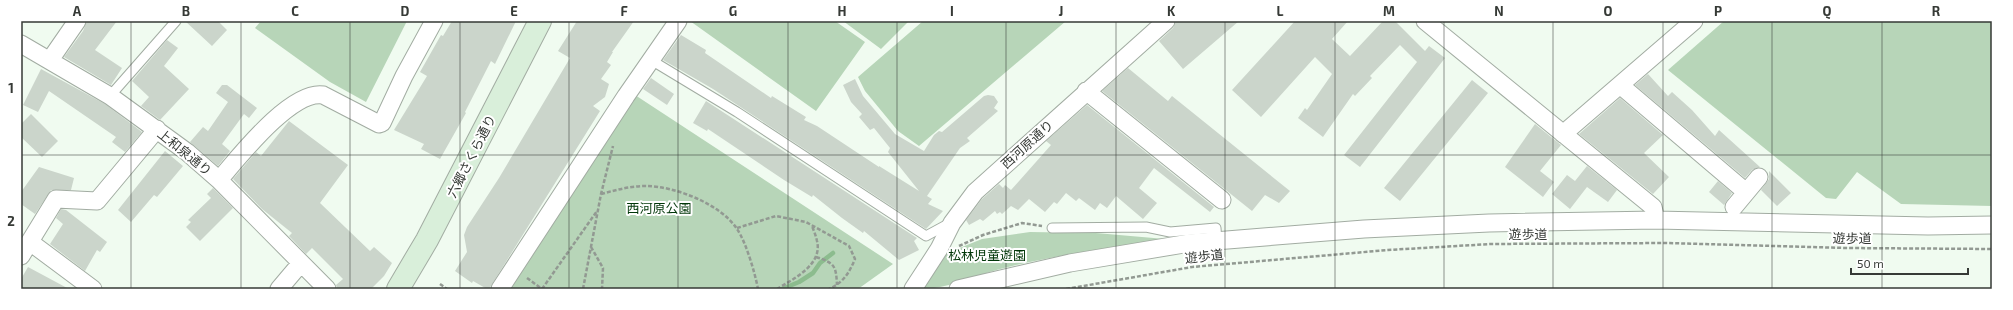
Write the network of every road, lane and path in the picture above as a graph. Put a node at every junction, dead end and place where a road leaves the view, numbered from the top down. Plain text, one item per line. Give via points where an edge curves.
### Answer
1 (77, 21) edge
2 (176, 21) edge
3 (434, 21) edge
4 (540, 21) edge
5 (678, 21) edge
6 (1166, 21) edge
7 (1425, 21) edge
8 (1694, 21) edge
9 (21, 44) edge
10 (50, 60) junction
11 (651, 60) junction
12 (1620, 84) junction
13 (1086, 91) junction
14 (110, 96) junction
15 (157, 129) junction
16 (1564, 134) junction
17 (600, 135) junction
18 (1759, 177) dead end
19 (219, 180) junction
20 (1746, 192) junction
21 (601, 194) junction
22 (1222, 200) dead end
23 (1734, 207) dead end
24 (598, 210) junction
25 (1656, 220) junction
26 (952, 223) junction
27 (1992, 225) edge
28 (812, 226) junction
29 (737, 228) junction
30 (1052, 228) joint
31 (1217, 241) junction
32 (30, 242) junction
33 (591, 246) junction
34 (956, 247) dead end
35 (1992, 248) edge
36 (21, 256) edge
37 (816, 257) junction
38 (301, 263) junction
39 (440, 284) dead end
40 (837, 286) junction
41 (93, 289) edge
42 (279, 289) edge
43 (327, 289) edge
44 (398, 289) edge
45 (447, 289) edge
46 (500, 289) edge
47 (542, 289) edge
48 (583, 289) edge
49 (602, 289) edge
50 (758, 289) edge
51 (777, 289) edge
52 (830, 289) edge
53 (913, 289) edge
54 (958, 289) edge
55 (1066, 289) edge

1 - 10 street
2 - 14 lane
3 - 19 street via 382,122 378,124 323,95 315,94 282,112
4 - 44 main road, 六郷さくら通り via 431,234
5 - 11 street
6 - 13 street, 西河原通り
7 - 16 street
8 - 12 street
9 - 10 street, 上和泉通り
10 - 14 street, 上和泉通り
11 - 17 street
11 - 26 lane via 737,112 926,236
12 - 16 street
12 - 20 street
13 - 22 street
13 - 26 street, 西河原通り via 974,192
14 - 15 street, 上和泉通り
15 - 19 street, 上和泉通り
15 - 32 street via 97,201 56,200
16 - 25 street via 1653,207
17 - 21 path via 614,146
17 - 46 street
18 - 20 street
19 - 38 street, 上和泉通り
20 - 23 street
21 - 24 path
21 - 29 path via 646,186 668,189 693,197 717,209
24 - 33 path
24 - 47 path
25 - 27 street
25 - 31 street via 1488,223
26 - 53 street, 西河原通り via 939,249
28 - 29 path via 806,222 776,216
28 - 37 path via 818,242
28 - 40 path via 849,246 855,258 848,276
29 - 50 path via 754,271
30 - 31 lane via 1146,227 1170,232 1216,228
30 - 34 path via 1022,224 983,235
31 - 54 street via 1135,251 1070,263
32 - 36 street
32 - 41 street
33 - 48 path
33 - 49 path via 602,268
35 - 55 path, 遊歩道 via 1846,248 1666,243 1491,244 1200,266
37 - 40 path via 829,261 836,270
37 - 51 path via 802,274
38 - 42 street
38 - 43 street, 上和泉通り
39 - 45 path
40 - 52 path

